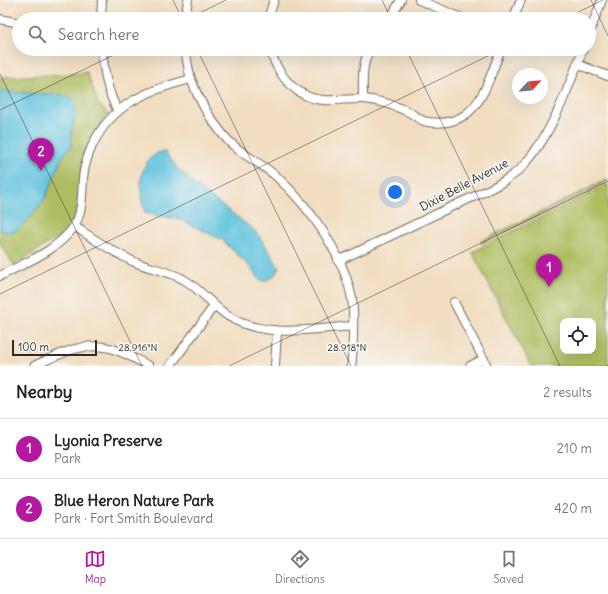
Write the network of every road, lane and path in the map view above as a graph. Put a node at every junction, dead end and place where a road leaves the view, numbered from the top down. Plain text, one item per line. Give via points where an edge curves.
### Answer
1 (102, 0) edge
2 (188, 0) edge
3 (274, 0) edge
4 (401, 0) edge
5 (419, 0) edge
6 (521, 0) edge
7 (602, 0) edge
8 (101, 12) edge
9 (187, 12) edge
10 (270, 12) edge
11 (394, 12) edge
12 (447, 12) edge
13 (516, 12) edge
14 (596, 16) edge
15 (0, 19) edge
16 (12, 22) edge
17 (103, 56) edge
18 (186, 56) edge
19 (272, 56) edge
20 (366, 56) edge
21 (498, 56) edge
22 (580, 56) edge
23 (577, 64) junction
24 (608, 76) edge
25 (191, 79) junction
26 (363, 99) junction
27 (118, 111) junction
28 (74, 226) junction
29 (338, 261) junction
30 (0, 276) edge
31 (454, 302) dead end
32 (214, 306) junction
33 (353, 326) junction
34 (277, 331) junction
35 (486, 362) edge
36 (34, 366) edge
37 (149, 366) edge
38 (170, 366) edge
39 (275, 366) edge
40 (351, 366) edge
41 (470, 366) edge

1 - 8 street
2 - 9 street
3 - 10 street
4 - 11 street
5 - 12 street
6 - 13 street
7 - 14 street
15 - 16 street
17 - 27 street via 111,98
18 - 25 street
19 - 26 street via 284,78 304,95 327,101
20 - 26 street via 363,71
21 - 26 street via 475,107 453,121 420,121 411,113 394,105
22 - 23 street, Dixie Belle Avenue
23 - 24 street
23 - 29 street, Dixie Belle Avenue via 550,128 524,166 507,179 480,193
25 - 27 street via 153,90 132,100
25 - 29 street via 207,112 224,136 291,190 325,234
27 - 28 street via 100,131 89,153 83,177 81,205
28 - 30 street via 62,240 46,251
28 - 32 street via 122,256 185,280
29 - 33 street via 352,300
31 - 35 street
32 - 34 street via 230,317 252,326
32 - 38 street
33 - 34 street
33 - 40 street
34 - 39 street
35 - 41 street
36 - 37 street via 78,347 92,346 109,348

